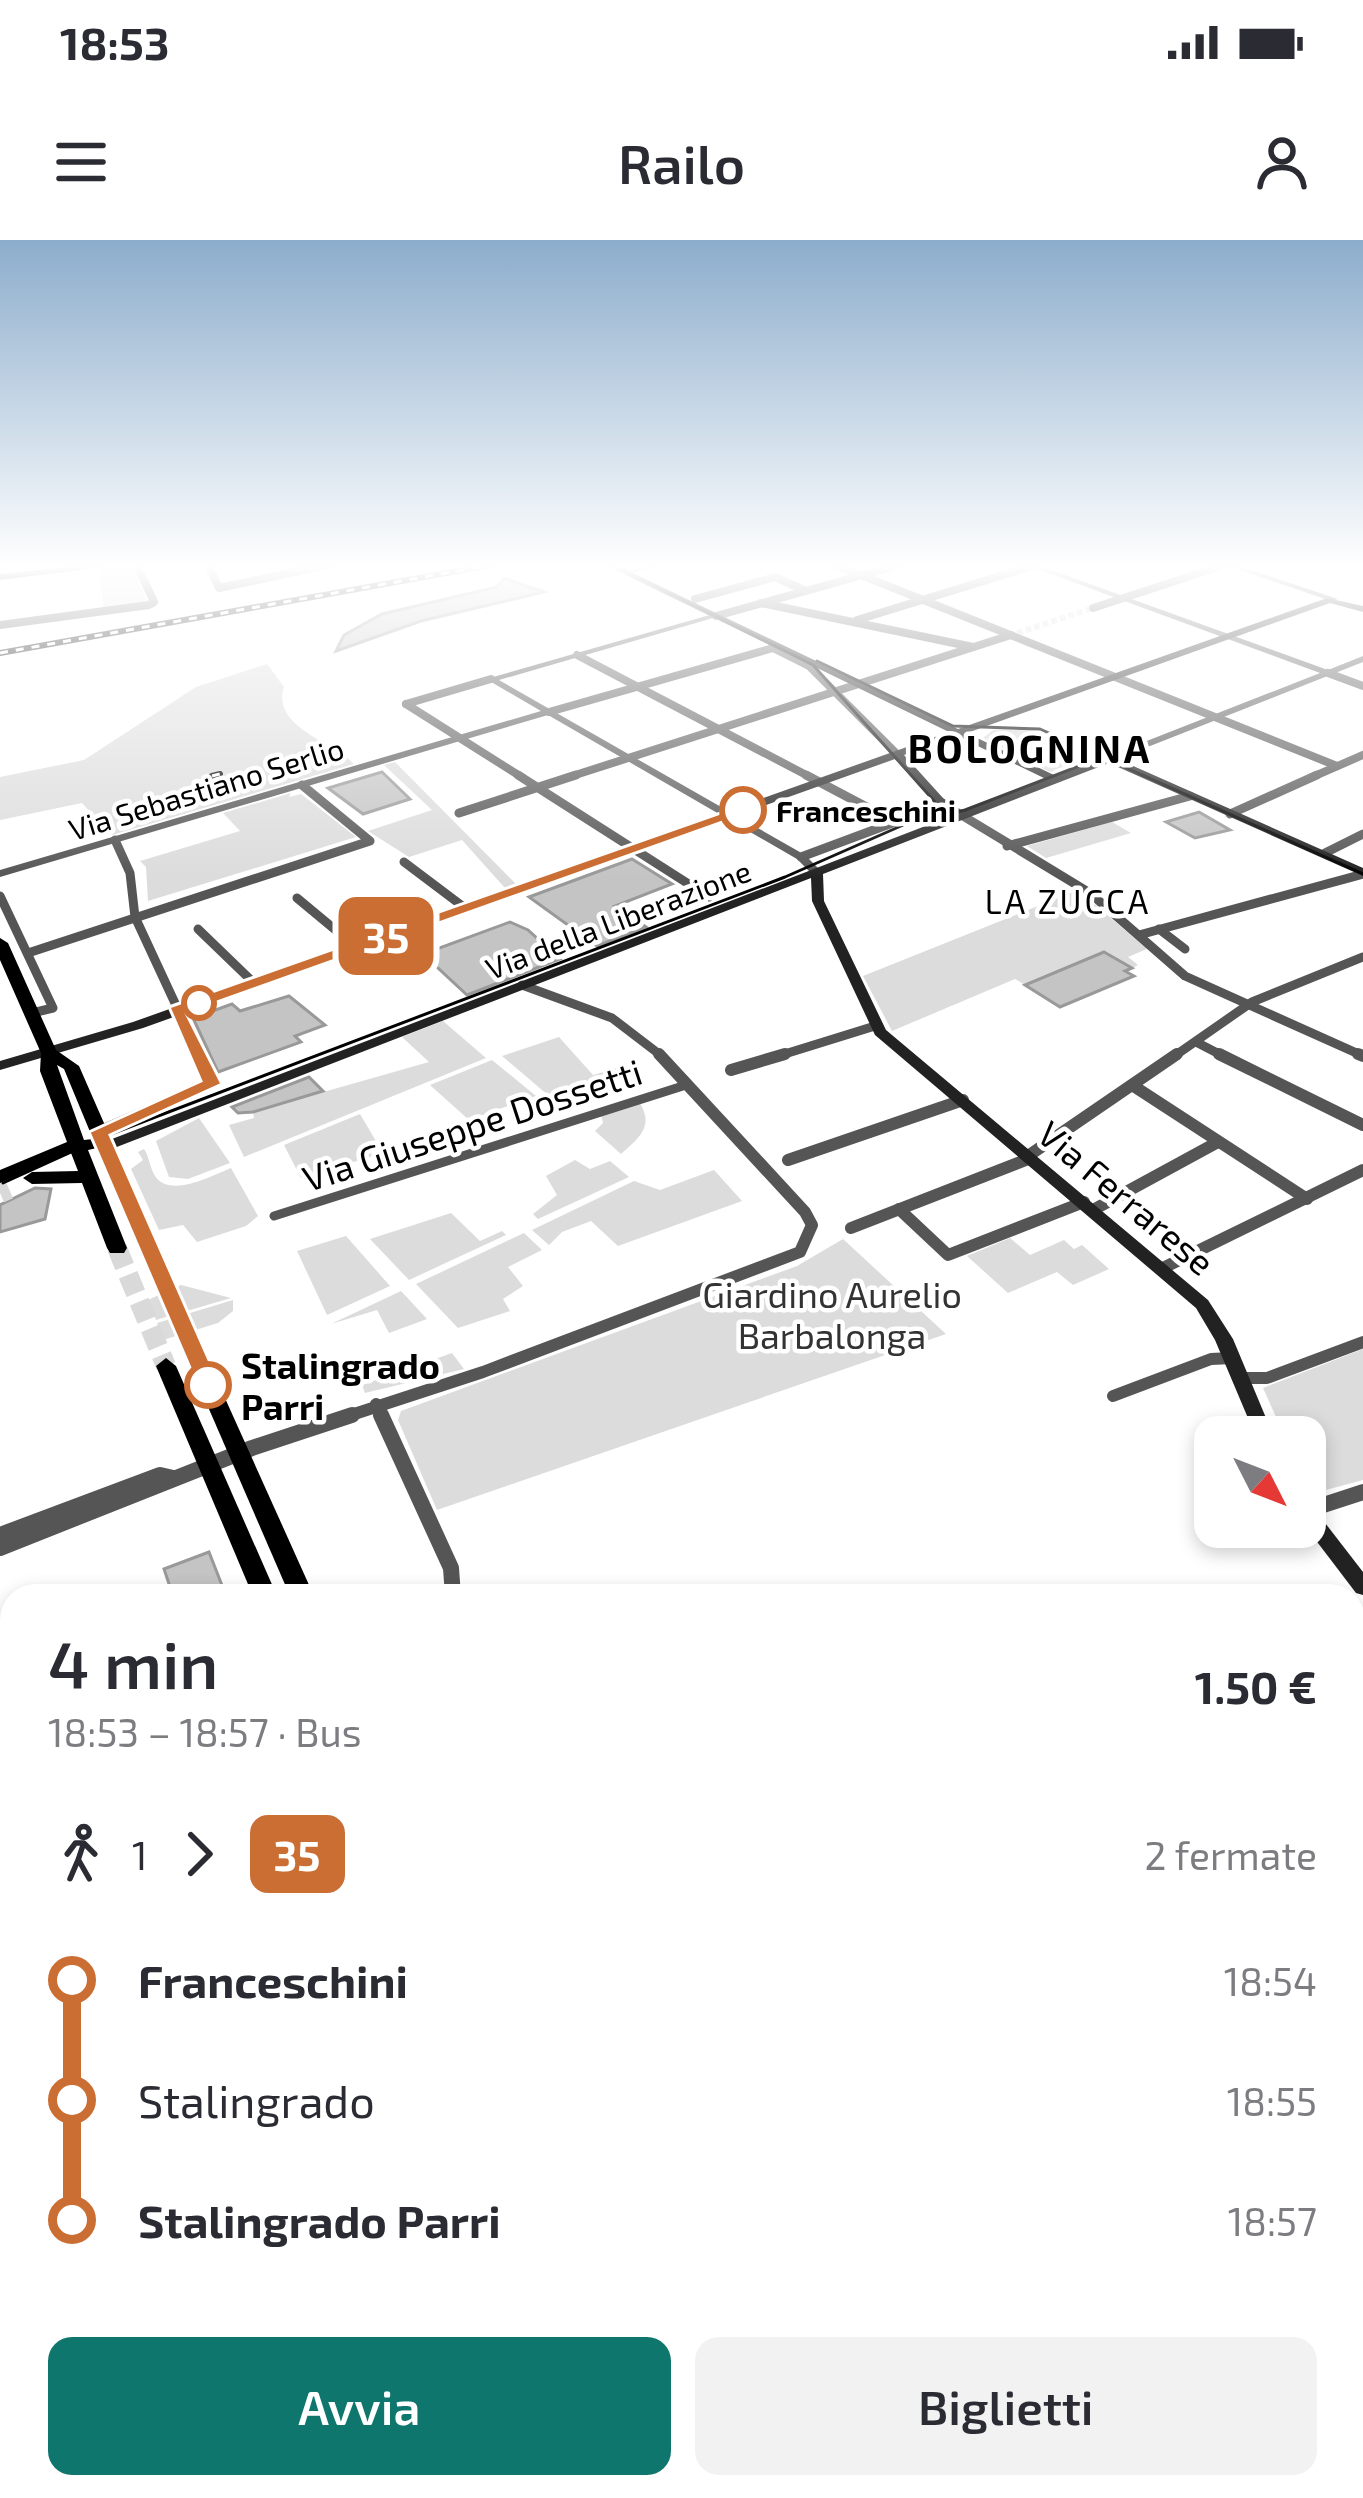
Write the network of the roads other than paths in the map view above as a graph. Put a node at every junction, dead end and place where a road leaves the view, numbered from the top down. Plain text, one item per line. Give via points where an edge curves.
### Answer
1 (529, 668) edge
2 (603, 668) edge
3 (700, 668) edge
4 (812, 668) edge
5 (828, 668) edge
6 (911, 668) edge
7 (1095, 668) edge
8 (1139, 668) edge
9 (1312, 668) edge
10 (1341, 668) edge
11 (1328, 674) junction
12 (1115, 677) junction
13 (491, 679) junction
14 (862, 685) junction
15 (637, 686) junction
16 (1363, 686) edge
17 (839, 692) junction
18 (549, 712) junction
19 (1214, 717) junction
20 (718, 729) junction
21 (963, 733) junction
22 (458, 738) junction
23 (898, 754) junction
24 (628, 758) junction
25 (1109, 759) junction
26 (1360, 759) edge
27 (1337, 766) junction
28 (1056, 780) junction
29 (820, 782) junction
30 (302, 785) junction
31 (535, 788) junction
32 (1190, 796) junction
33 (459, 813) dead end
34 (727, 814) junction
35 (1230, 814) junction
36 (963, 816) junction
37 (1363, 834) edge
38 (115, 840) junction
39 (1007, 846) junction
40 (633, 848) junction
41 (1324, 853) junction
42 (404, 862) dead end
43 (810, 864) junction
44 (832, 870) junction
45 (1363, 873) edge
46 (0, 874) edge
47 (786, 883) junction
48 (814, 890) junction
49 (0, 896) edge
50 (709, 897) dead end
51 (297, 898) dead end
52 (465, 908) junction
53 (823, 913) junction
54 (135, 917) junction
55 (198, 929) dead end
56 (1160, 929) junction
57 (1138, 935) junction
58 (0, 943) edge
59 (356, 947) junction
60 (1185, 949) dead end
61 (28, 953) junction
62 (1363, 957) edge
63 (254, 983) junction
64 (522, 985) junction
65 (1246, 1006) junction
66 (176, 1011) junction
67 (32, 1013) junction
68 (875, 1026) junction
69 (1196, 1042) junction
70 (49, 1053) junction
71 (1363, 1056) edge
72 (0, 1066) edge
73 (731, 1070) dead end
74 (686, 1085) junction
75 (1132, 1085) junction
76 (963, 1100) junction
77 (1363, 1125) edge
78 (101, 1140) junction
79 (1218, 1142) junction
80 (80, 1150) junction
81 (1029, 1157) junction
82 (788, 1160) dead end
83 (1363, 1170) edge
84 (90, 1177) junction
85 (32, 1178) junction
86 (5, 1183) edge
87 (1306, 1199) junction
88 (1088, 1206) junction
89 (899, 1209) junction
90 (274, 1216) dead end
91 (851, 1228) dead end
92 (143, 1235) tunnel mouth
93 (117, 1249) tunnel mouth
94 (1161, 1269) junction
95 (1363, 1342) edge
96 (196, 1356) tunnel mouth
97 (1232, 1358) junction
98 (166, 1366) tunnel mouth
99 (1240, 1378) junction
100 (1113, 1396) dead end
101 (376, 1404) junction
102 (1256, 1416) edge
103 (238, 1453) junction
104 (208, 1465) junction
105 (173, 1478) junction
106 (1363, 1492) edge
107 (1326, 1504) edge
108 (0, 1534) edge
109 (1326, 1539) edge
110 (0, 1548) edge
111 (260, 1584) edge
112 (297, 1584) edge
113 (452, 1584) edge
114 (1361, 1584) edge

1 - 13 street
2 - 15 street
3 - 15 street, Via Sebastiano Serlio
4 - 17 street, Via Sebastiano Serlio
5 - 14 main road
6 - 14 street
7 - 12 street
8 - 12 main road
9 - 11 street
10 - 11 street
11 - 16 street
11 - 19 street
12 - 19 street
12 - 21 main road
13 - 18 street
13 - 22 street via 406,704
14 - 17 street
14 - 21 main road
15 - 18 street, Via Sebastiano Serlio
15 - 20 street
17 - 20 street
17 - 23 street
18 - 22 street, Via Sebastiano Serlio
18 - 24 street
19 - 25 street
19 - 27 street
20 - 24 street
20 - 29 street
21 - 23 main road
21 - 28 main road
22 - 30 street, Via Sebastiano Serlio
22 - 31 street
23 - 29 main road
23 - 36 main road
24 - 31 street
24 - 34 street
25 - 28 main road
25 - 32 main road
26 - 27 street
27 - 35 street
28 - 36 main road
29 - 34 main road
29 - 43 street via 896,822
30 - 38 street, Via Sebastiano Serlio
30 - 54 street via 370,841
31 - 33 street
31 - 40 street
32 - 35 main road
32 - 39 street
34 - 40 main road
34 - 43 street
35 - 41 main road
36 - 39 street
36 - 44 main road
37 - 41 street
38 - 46 street, Via Sebastiano Serlio
38 - 54 street via 130,872
39 - 57 street via 1090,893
40 - 50 street
40 - 52 main road
41 - 45 main road
42 - 52 street
43 - 44 main road
43 - 47 main road, Via della Liberazione
43 - 48 main road
44 - 53 main road
45 - 56 street
47 - 48 main road
47 - 64 main road, Via della Liberazione
48 - 53 main road, Via Ferrarese
49 - 61 street
51 - 59 street
52 - 59 main road
53 - 68 main road, Via Ferrarese
54 - 61 street
54 - 66 street
55 - 63 street
56 - 57 street
56 - 60 street
57 - 65 street via 1177,971
58 - 67 main road
59 - 63 main road
61 - 67 street via 53,1008
62 - 65 street
63 - 66 main road
64 - 74 street via 554,1004 621,1023
64 - 78 main road, Via della Liberazione
65 - 69 street
65 - 71 street
66 - 70 main road
66 - 78 street via 212,1084
67 - 70 main road
68 - 73 street
68 - 76 main road, Via Ferrarese
69 - 75 street
69 - 77 street
70 - 72 main road
70 - 78 main road via 71,1066
70 - 80 main road via 48,1071
74 - 90 street, Via Giuseppe Dossetti
74 - 101 street via 805,1212 812,1225 800,1252
75 - 79 street
75 - 81 street
76 - 81 main road, Via Ferrarese
76 - 82 street
78 - 80 main road
78 - 92 main road
79 - 87 street
79 - 88 street
80 - 84 main road
80 - 85 main road
80 - 86 main road
81 - 88 main road, Via Ferrarese
81 - 89 street
83 - 87 street
84 - 85 main road
84 - 93 main road
85 - 86 main road
87 - 94 street
88 - 89 street via 947,1256
88 - 94 main road, Via Ferrarese
89 - 91 street
94 - 97 main road, Via Ferrarese via 1202,1304
95 - 99 street via 1267,1378
96 - 103 main road
97 - 99 main road, Via Ferrarese
97 - 100 street
98 - 104 main road
99 - 102 main road, Via Ferrarese
101 - 103 street
101 - 113 street
103 - 104 street
103 - 112 main road
104 - 105 street
104 - 111 main road
105 - 108 street via 160,1475
105 - 110 street
106 - 107 street
109 - 114 main road

